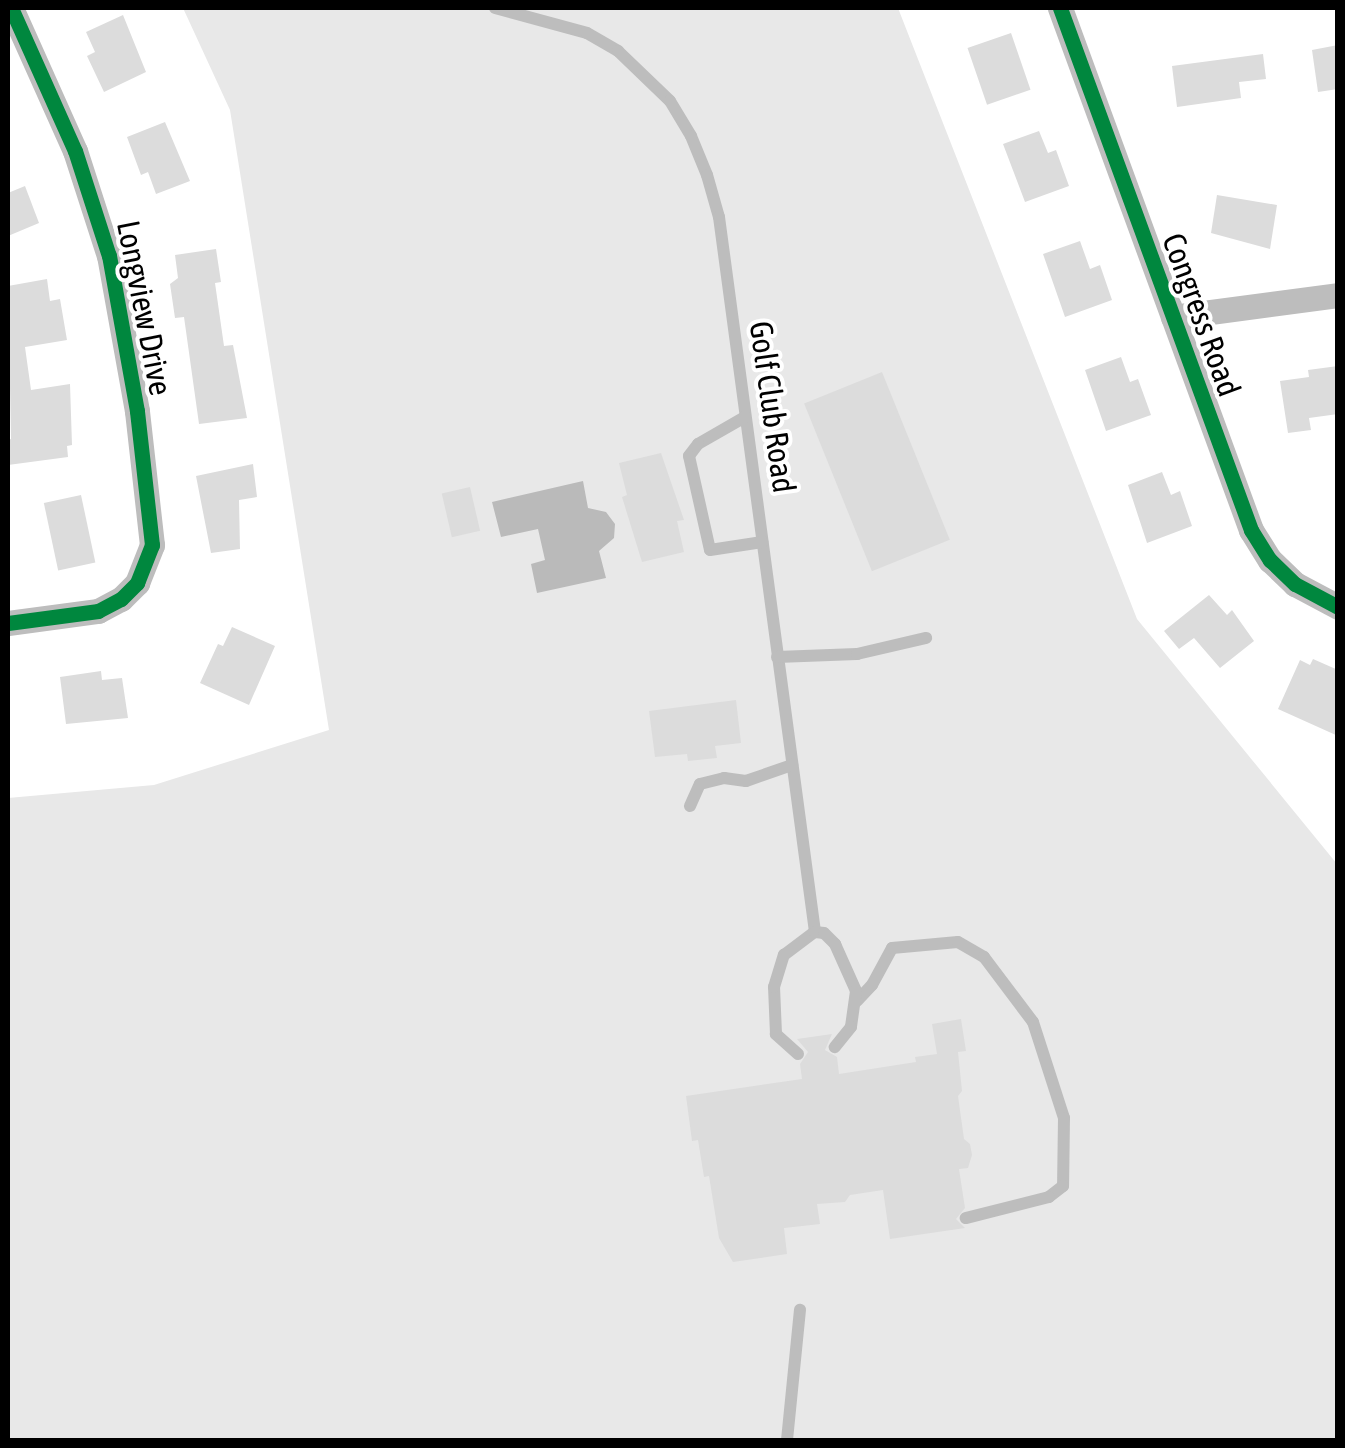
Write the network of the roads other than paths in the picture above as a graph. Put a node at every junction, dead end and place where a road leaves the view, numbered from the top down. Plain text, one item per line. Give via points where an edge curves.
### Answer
1 (11, 8) edge
2 (495, 8) edge
3 (1060, 8) edge
4 (1338, 296) edge
5 (1172, 317) junction
6 (745, 417) junction
7 (762, 542) junction
8 (1338, 607) edge
9 (8, 623) edge
10 (926, 638) dead end
11 (777, 657) junction
12 (792, 764) junction
13 (690, 806) dead end
14 (815, 932) junction
15 (857, 1001) junction
16 (836, 1046) dead end
17 (798, 1054) dead end
18 (966, 1218) dead end
19 (800, 1310) dead end
20 (787, 1440) edge

1 - 9 street, Longview Drive via 94,202 109,256 152,545 137,583 121,599 98,610
2 - 6 lane, Golf Club Road via 587,33 618,51 646,74 684,124 718,217
3 - 5 street, Congress Road
4 - 5 street
5 - 8 street, Congress Road via 1251,530 1295,584
6 - 7 lane, Golf Club Road
6 - 7 lane via 689,456 710,550
7 - 11 lane, Golf Club Road
10 - 11 lane via 857,654
11 - 12 lane, Golf Club Road
12 - 13 lane via 746,781 700,784
12 - 14 lane, Golf Club Road
14 - 15 lane via 824,933 842,956
14 - 17 lane via 784,955 774,987 776,1034
15 - 16 lane via 851,1027
15 - 18 lane via 892,948 958,942 984,957 1033,1022 1059,1098 1063,1186 1049,1197
19 - 20 lane

